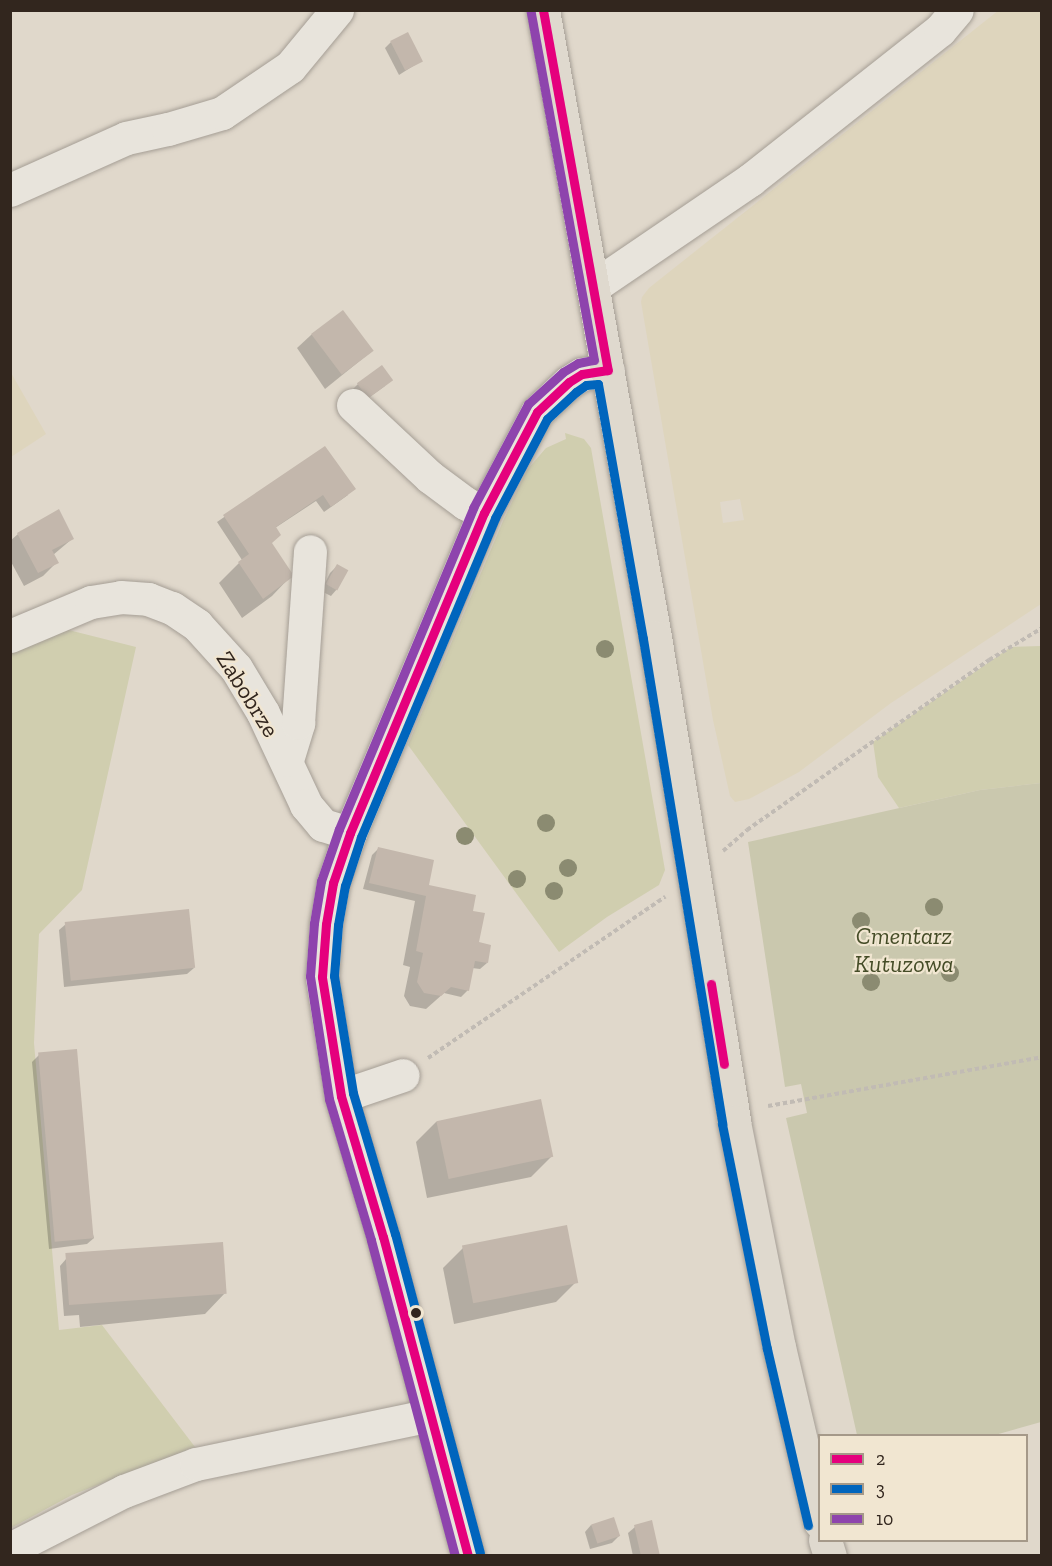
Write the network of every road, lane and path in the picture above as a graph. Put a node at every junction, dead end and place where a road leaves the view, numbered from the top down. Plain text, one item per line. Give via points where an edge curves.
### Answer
1 (337, 10) edge
2 (543, 10) edge
3 (957, 10) edge
4 (10, 190) edge
5 (594, 286) junction
6 (608, 370) junction
7 (353, 405) dead end
8 (484, 513) junction
9 (310, 551) dead end
10 (1041, 628) edge
11 (10, 636) edge
12 (287, 760) junction
13 (350, 833) junction
14 (693, 876) junction
15 (1041, 1057) edge
16 (403, 1075) joint
17 (341, 1096) junction
18 (768, 1106) dead end
19 (430, 1415) junction
20 (818, 1517) edge
21 (10, 1550) edge
22 (468, 1556) edge

1 - 4 street via 290,67 222,113 126,138
2 - 5 main road
3 - 5 street via 940,30 750,180
5 - 6 main road
6 - 8 street via 582,374 537,412
6 - 14 main road
7 - 8 street via 430,477
8 - 13 street
9 - 12 street via 298,723
10 - 14 path via 989,660 747,830
11 - 12 street, Zabobrze via 91,602 148,599 172,608 197,625 236,668
12 - 13 street, Zabobrze via 306,805 323,825
13 - 17 street via 333,883 322,977
14 - 16 path
14 - 20 main road via 750,1206
15 - 18 path
16 - 17 street
17 - 19 street
19 - 21 street via 196,1464 124,1491
19 - 22 street

